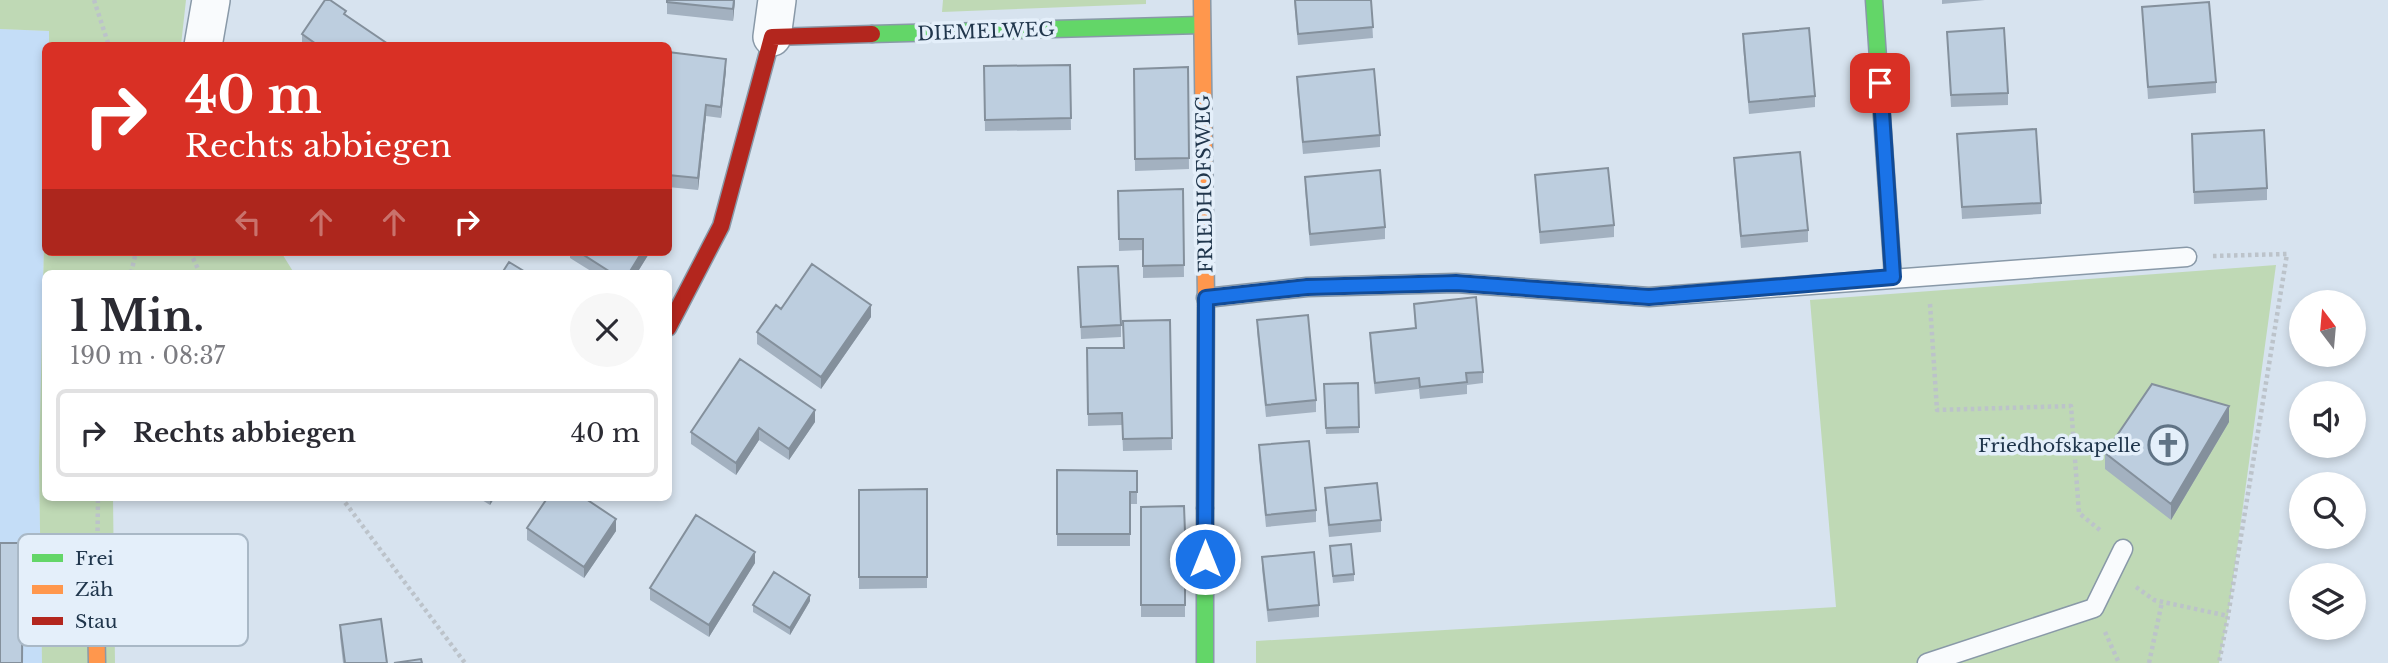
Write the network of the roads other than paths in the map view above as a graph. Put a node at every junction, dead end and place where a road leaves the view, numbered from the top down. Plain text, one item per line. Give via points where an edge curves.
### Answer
1 (211, 0) edge
2 (777, 0) edge
3 (1202, 0) edge
4 (1874, 0) edge
5 (1201, 25) junction
6 (772, 37) junction
7 (204, 42) edge
8 (2187, 257) road end
9 (1893, 277) junction
10 (1206, 298) junction
11 (672, 320) edge
12 (2123, 549) road end
13 (1205, 663) edge
14 (1927, 663) edge

1 - 7 street
2 - 6 street
3 - 5 street, FRIEDHOFSWEG
4 - 9 street
5 - 6 street, DIEMELWEG
5 - 10 street, FRIEDHOFSWEG
6 - 11 street via 721,226
8 - 9 lane
9 - 10 lane via 1649,297 1456,283 1307,287
10 - 13 street, FRIEDHOFSWEG
12 - 14 lane via 2094,608

